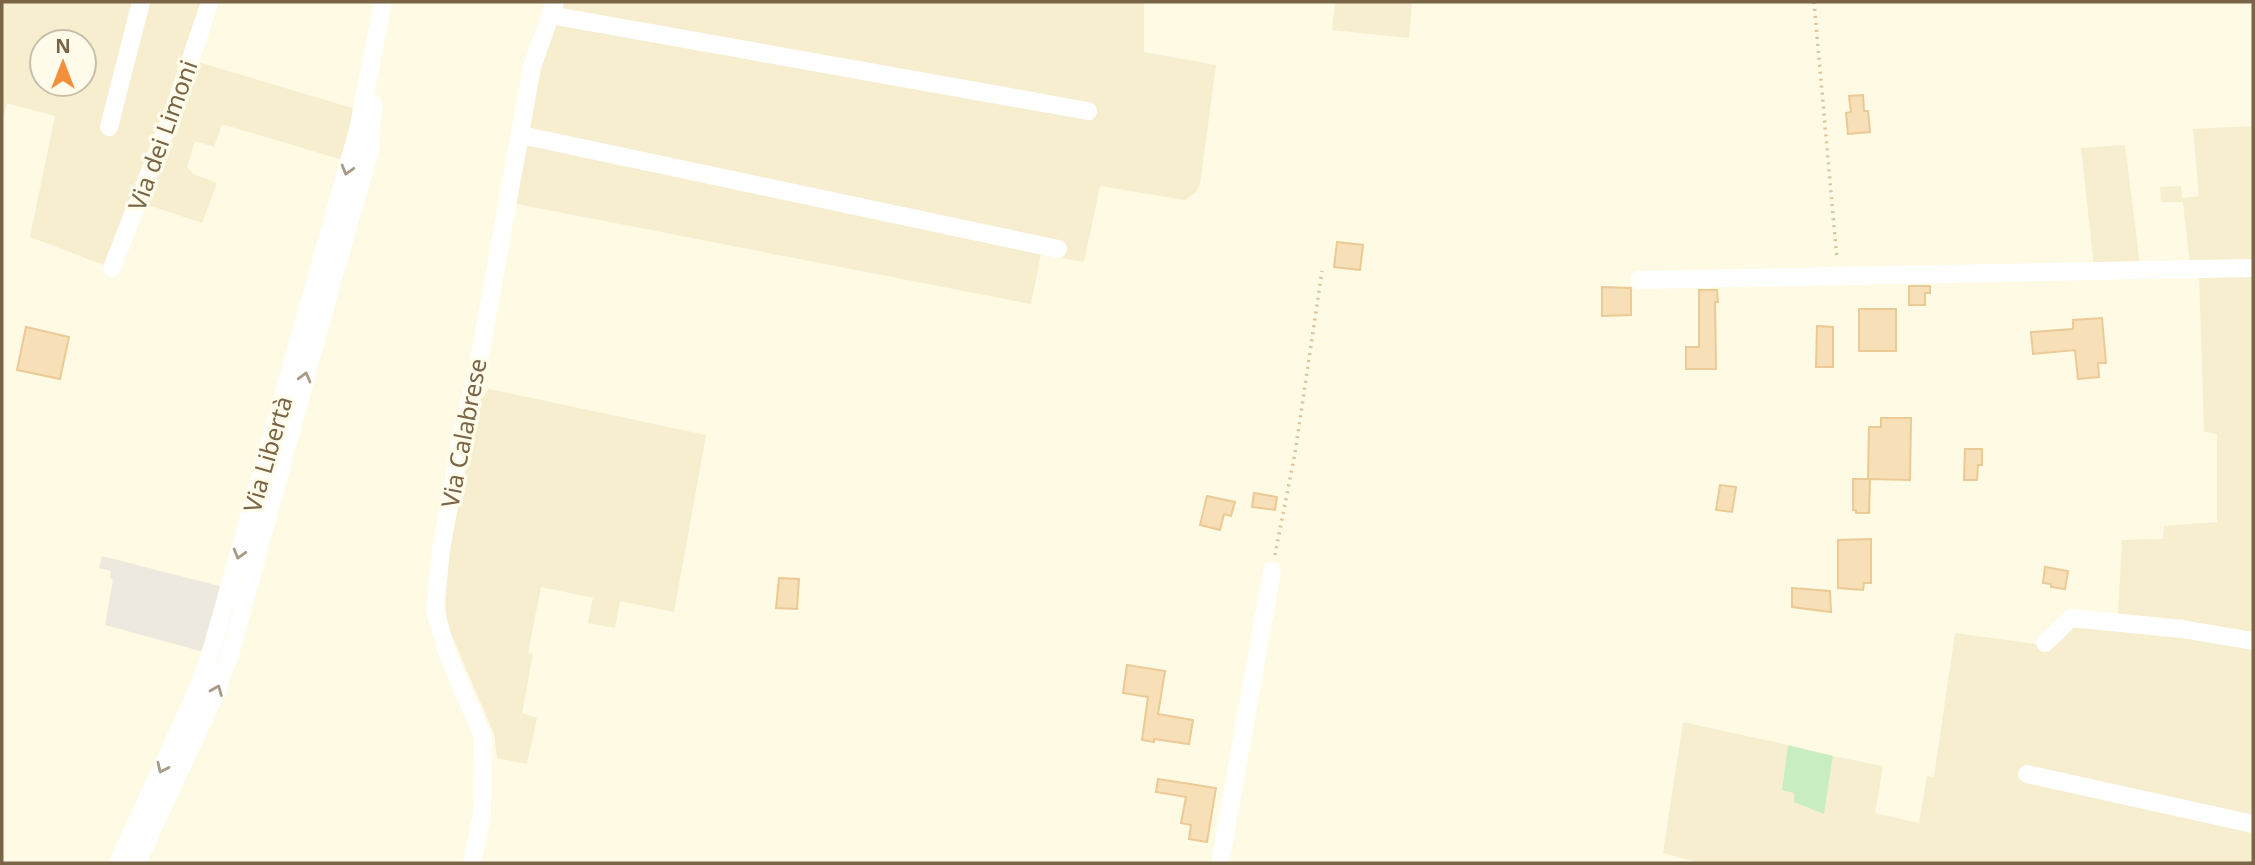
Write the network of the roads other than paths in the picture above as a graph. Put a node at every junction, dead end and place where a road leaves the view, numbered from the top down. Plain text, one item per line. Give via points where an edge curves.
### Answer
1 (141, 2) edge
2 (210, 2) edge
3 (383, 2) edge
4 (552, 8) edge
5 (1088, 111) dead end
6 (109, 127) dead end
7 (521, 135) junction
8 (1058, 249) dead end
9 (112, 268) dead end
10 (2253, 268) edge
11 (1639, 280) dead end
12 (319, 298) junction
13 (1272, 571) road end
14 (2253, 640) edge
15 (2045, 643) dead end
16 (213, 645) junction
17 (231, 651) junction
18 (2027, 774) dead end
19 (2253, 824) edge
20 (118, 863) edge
21 (137, 863) edge
22 (472, 863) edge
23 (1220, 863) edge

1 - 6 street
2 - 9 street, Via dei Limoni
3 - 12 street, Via Libertà via 370,150
4 - 5 street
4 - 7 street, Via Calabrese via 533,67
7 - 8 street
7 - 22 street, Via Calabrese via 450,497 435,609 446,650 483,737 482,814
10 - 11 street
12 -> 16 street, Via Libertà
17 -> 12 street, Via Libertà
13 - 23 street
14 - 15 street via 2071,618
16 - 17 street
16 -> 20 street, Via Libertà via 201,682
21 -> 17 street, Via Libertà
18 - 19 street

